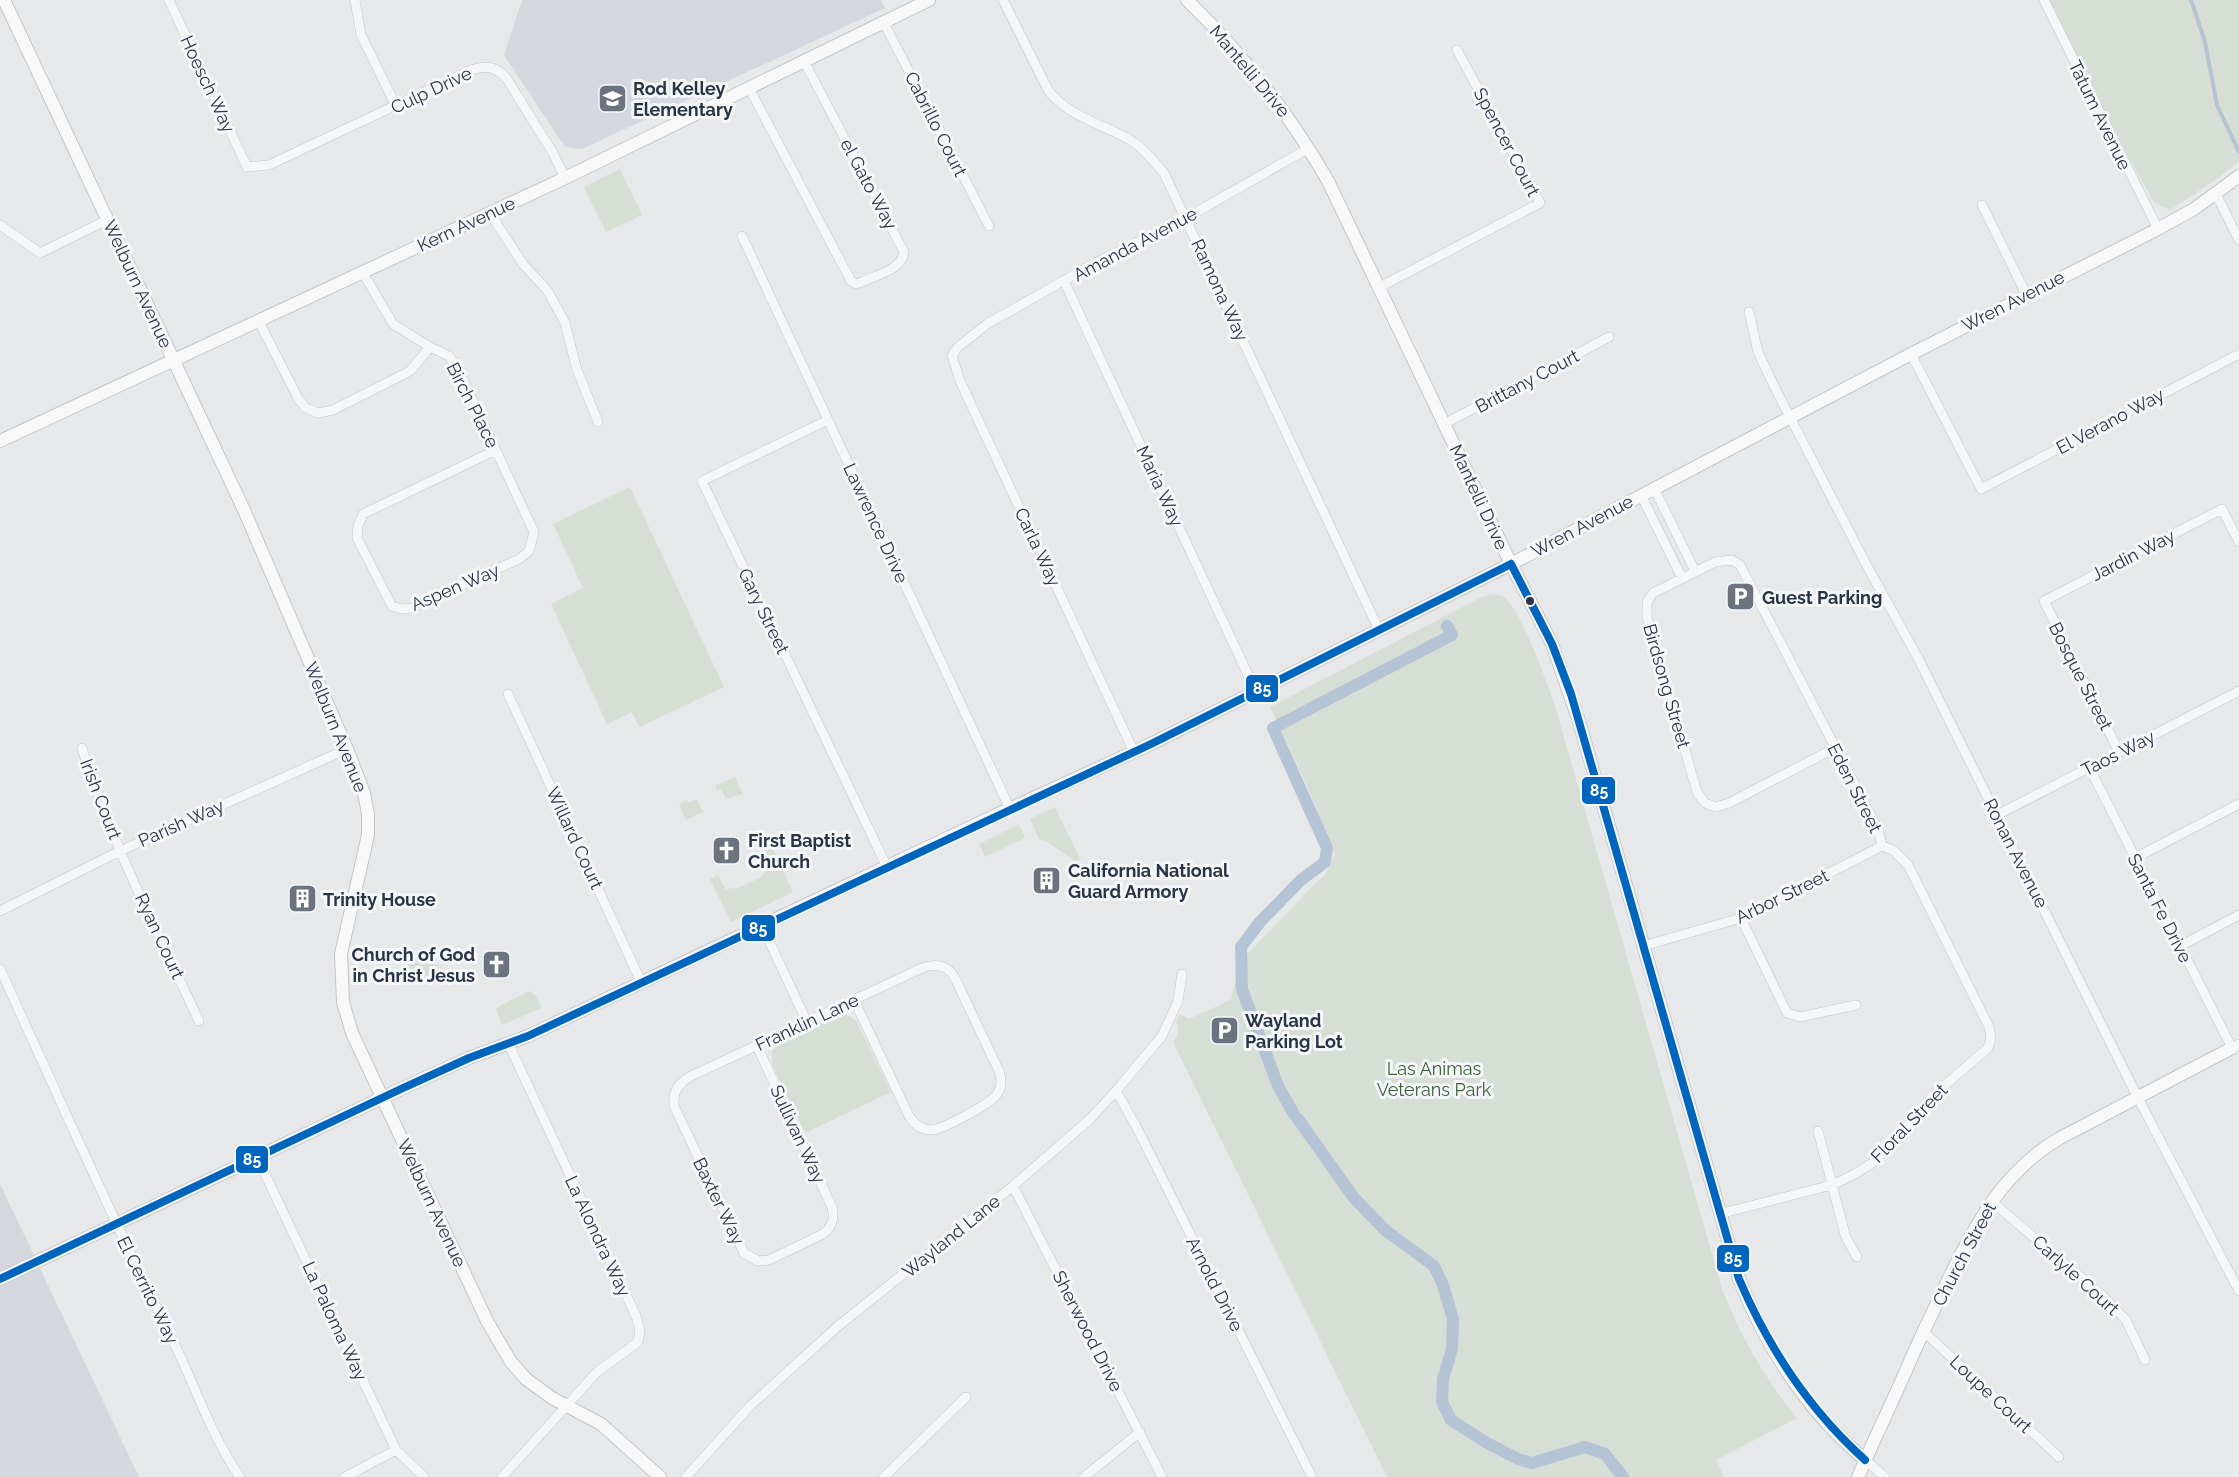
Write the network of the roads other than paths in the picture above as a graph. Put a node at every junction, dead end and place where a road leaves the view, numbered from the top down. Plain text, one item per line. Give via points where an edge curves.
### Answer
1 (4, 0) edge
2 (169, 0) edge
3 (355, 0) edge
4 (929, 0) edge
5 (1003, 0) edge
6 (1186, 0) edge
7 (2044, 0) edge
8 (884, 23) junction
9 (1457, 50) dead end
10 (804, 62) junction
11 (749, 88) junction
12 (396, 106) junction
13 (1309, 148) junction
14 (247, 167) joint
15 (565, 178) junction
16 (2236, 178) edge
17 (2216, 194) junction
18 (1982, 205) dead end
19 (490, 213) junction
20 (1186, 218) junction
21 (107, 220) junction
22 (0, 225) edge
23 (988, 226) dead end
24 (2158, 229) junction
25 (742, 236) dead end
26 (2239, 240) edge
27 (363, 273) junction
28 (1064, 281) junction
29 (1380, 287) junction
30 (2026, 294) junction
31 (1749, 312) dead end
32 (258, 320) junction
33 (1609, 337) dead end
34 (963, 343) joint
35 (430, 347) junction
36 (1911, 354) junction
37 (2239, 354) edge
38 (173, 358) junction
39 (1790, 417) junction
40 (828, 420) junction
41 (598, 422) dead end
42 (1444, 424) junction
43 (0, 441) edge
44 (496, 450) junction
45 (1654, 488) junction
46 (1641, 495) junction
47 (534, 532) joint
48 (2239, 542) edge
49 (1511, 564) junction
50 (1695, 572) junction
51 (1682, 578) junction
52 (2044, 601) joint
53 (1378, 630) junction
54 (2239, 691) edge
55 (1256, 692) junction
56 (508, 694) dead end
57 (1835, 747) junction
58 (82, 748) dead end
59 (347, 749) junction
60 (1134, 752) junction
61 (2119, 752) junction
62 (2089, 767) junction
63 (2239, 804) edge
64 (1010, 809) junction
65 (1997, 815) junction
66 (1882, 846) junction
67 (120, 851) junction
68 (2135, 858) junction
69 (887, 867) junction
70 (0, 911) edge
71 (2239, 915) edge
72 (1741, 918) junction
73 (762, 926) junction
74 (1643, 946) junction
75 (2180, 946) junction
76 (0, 969) edge
77 (1182, 974) dead end
78 (641, 982) junction
79 (855, 1000) junction
80 (1856, 1005) dead end
81 (199, 1021) dead end
82 (807, 1022) junction
83 (508, 1043) junction
84 (756, 1046) junction
85 (2235, 1046) edge
86 (1988, 1048) joint
87 (677, 1089) joint
88 (1116, 1091) junction
89 (382, 1098) junction
90 (2138, 1098) junction
91 (1818, 1131) dead end
92 (257, 1157) junction
93 (1832, 1185) junction
94 (1013, 1186) junction
95 (1991, 1201) junction
96 (1719, 1214) junction
97 (115, 1223) junction
98 (832, 1224) joint
99 (1857, 1257) dead end
100 (0, 1279) edge
101 (2239, 1291) edge
102 (1923, 1331) junction
103 (2145, 1360) dead end
104 (966, 1397) dead end
105 (566, 1406) junction
106 (1140, 1432) junction
107 (396, 1450) junction
108 (2059, 1457) dead end
109 (1865, 1460) junction
110 (240, 1477) edge
111 (345, 1477) edge
112 (424, 1477) edge
113 (502, 1477) edge
114 (660, 1477) edge
115 (686, 1477) edge
116 (884, 1477) edge
117 (1084, 1477) edge
118 (1162, 1477) edge
119 (1312, 1477) edge
120 (1858, 1477) edge
121 (1884, 1477) edge

1 - 21 street, Welburn Avenue
2 - 14 street, Hoesch Way
3 - 12 street via 361,35
4 - 8 street, Kern Avenue
5 - 20 street, Ramona Way via 1056,100 1067,110 1136,144 1164,173
6 - 13 street, Mantelli Drive via 1250,66
7 - 24 street, Tatum Avenue
8 - 10 street, Kern Avenue
8 - 23 street, Cabrillo Court
9 - 29 street, Spencer Court via 1540,203
10 - 11 street, Kern Avenue
10 - 11 street, el Gato Way via 904,252 899,265 856,284 851,281
11 - 15 street, Kern Avenue
12 - 14 street, Culp Drive via 268,165
12 - 15 street, Culp Drive via 482,66 500,71
13 - 20 street, Amanda Avenue
13 - 29 street, Mantelli Drive
15 - 19 street, Kern Avenue
16 - 17 street, Wren Avenue
17 - 24 street, Wren Avenue
17 - 26 street
18 - 30 street
19 - 27 street, Kern Avenue
19 - 41 street via 557,308
20 - 28 street, Amanda Avenue
20 - 53 street, Ramona Way
21 - 22 street via 39,253
21 - 38 street, Welburn Avenue
24 - 30 street, Wren Avenue
25 - 40 street, Lawrence Drive
27 - 32 street, Kern Avenue
27 - 35 street, Birch Place via 393,324
28 - 34 street, Amanda Avenue via 987,324
28 - 55 street, Maria Way
29 - 42 street, Mantelli Drive
30 - 36 street, Wren Avenue
31 - 39 street, Ronan Avenue via 1758,352
32 - 35 street via 299,400 318,413 333,410 410,371
32 - 38 street, Kern Avenue
33 - 42 street, Brittany Court
34 - 60 street, Carla Way via 952,356 960,381
35 - 44 street, Birch Place via 449,356 457,367
36 - 37 street, El Verano Way via 1981,489
36 - 39 street, Wren Avenue
38 - 43 street, Kern Avenue
38 - 59 street, Welburn Avenue via 244,510
39 - 45 street, Wren Avenue
39 - 65 street, Ronan Avenue
40 - 64 street, Lawrence Drive
40 - 69 street, Gary Street via 702,481
42 - 49 street, Mantelli Drive
44 - 47 street, Birch Place
44 - 47 street, Aspen Way via 363,514 357,538 392,606 401,609 412,608 519,560 529,551
45 - 46 street, Wren Avenue
45 - 50 street
46 - 49 street, Wren Avenue
46 - 51 street
48 - 52 street, Jardin Way via 2222,509
49 - 53 street, Wren Avenue
49 - 74 street, Mantelli Drive via 1552,644 1571,694
50 - 51 street, Eden Street
50 - 57 street, Eden Street via 1723,560 1740,565
51 - 57 street, Birdsong Street via 1653,593 1646,608 1700,798 1709,806 1722,806
52 - 61 street, Bosque Street
53 - 55 street, Wren Avenue
54 - 61 street, Taos Way
55 - 60 street, Wren Avenue
56 - 78 street, Willard Court
57 - 66 street, Eden Street via 1878,829
58 - 67 street, Irish Court
59 - 67 street, Parish Way
59 - 89 street, Welburn Avenue via 364,793 368,835 341,954 343,1002 352,1033
60 - 64 street, Wren Avenue
61 - 62 street, Taos Way
62 - 65 street, Taos Way
62 - 68 street, Santa Fe Drive
63 - 68 street
64 - 69 street, Wren Avenue
65 - 90 street, Ronan Avenue
66 - 72 street, Arbor Street
66 - 86 street, Eden Street via 1893,850 1908,865 1989,1027
67 - 70 street, Parish Way
67 - 81 street, Ryan Court
68 - 75 street, Santa Fe Drive
69 - 73 street, Wren Avenue
71 - 75 street
72 - 74 street, Arbor Street
72 - 80 street via 1787,1013 1800,1017
73 - 78 street, Wren Avenue
73 - 82 street
74 - 96 street, Mantelli Drive
75 - 85 street, Santa Fe Drive
76 - 97 street, El Cerrito Way
77 - 88 street, Wayland Lane via 1178,1001 1162,1036
78 - 83 street, Wren Avenue
79 - 79 street, Franklin Lane via 928,966 941,966 952,972 999,1071 999,1091 989,1101 941,1127 919,1127 909,1116
79 - 82 street, Franklin Lane
82 - 84 street, Franklin Lane
83 - 89 street, Wren Avenue
83 - 105 street, La Alondra Way via 640,1330 633,1347 597,1372
84 - 87 street, Franklin Lane via 685,1080
84 - 98 street, Sullivan Way via 832,1208
85 - 90 street, Church Street
86 - 93 street, Floral Street via 1931,1097 1899,1138 1872,1163
87 - 98 street, Baxter Way via 675,1108 740,1245 750,1258 772,1259 823,1234
88 - 94 street, Wayland Lane via 1089,1120
88 - 119 street, Arnold Drive
89 - 92 street, Wren Avenue
89 - 105 street, Welburn Avenue via 499,1343 526,1379
90 - 95 street, Church Street via 2041,1149
90 - 101 street, Ronan Avenue
91 - 93 street
92 - 97 street, Wren Avenue
92 - 107 street, La Paloma Way
93 - 96 street, Floral Street
93 - 99 street via 1846,1238
94 - 106 street, Sherwood Drive
94 - 115 street, Wayland Lane via 837,1327 750,1406
95 - 102 street, Church Street
95 - 103 street, Carlyle Court via 2103,1296 2126,1320
96 - 109 street, Mantelli Drive via 1738,1279 1774,1353 1813,1407
97 - 100 street, Wren Avenue
97 - 110 street, El Cerrito Way via 224,1453
102 - 108 street, Loupe Court
102 - 109 street, Church Street
104 - 116 street
105 - 113 street
105 - 114 street, Welburn Avenue via 601,1425
106 - 117 street
106 - 118 street, Sherwood Drive
107 - 111 street
107 - 112 street, La Paloma Way
109 - 120 street, Church Street
109 - 121 street

